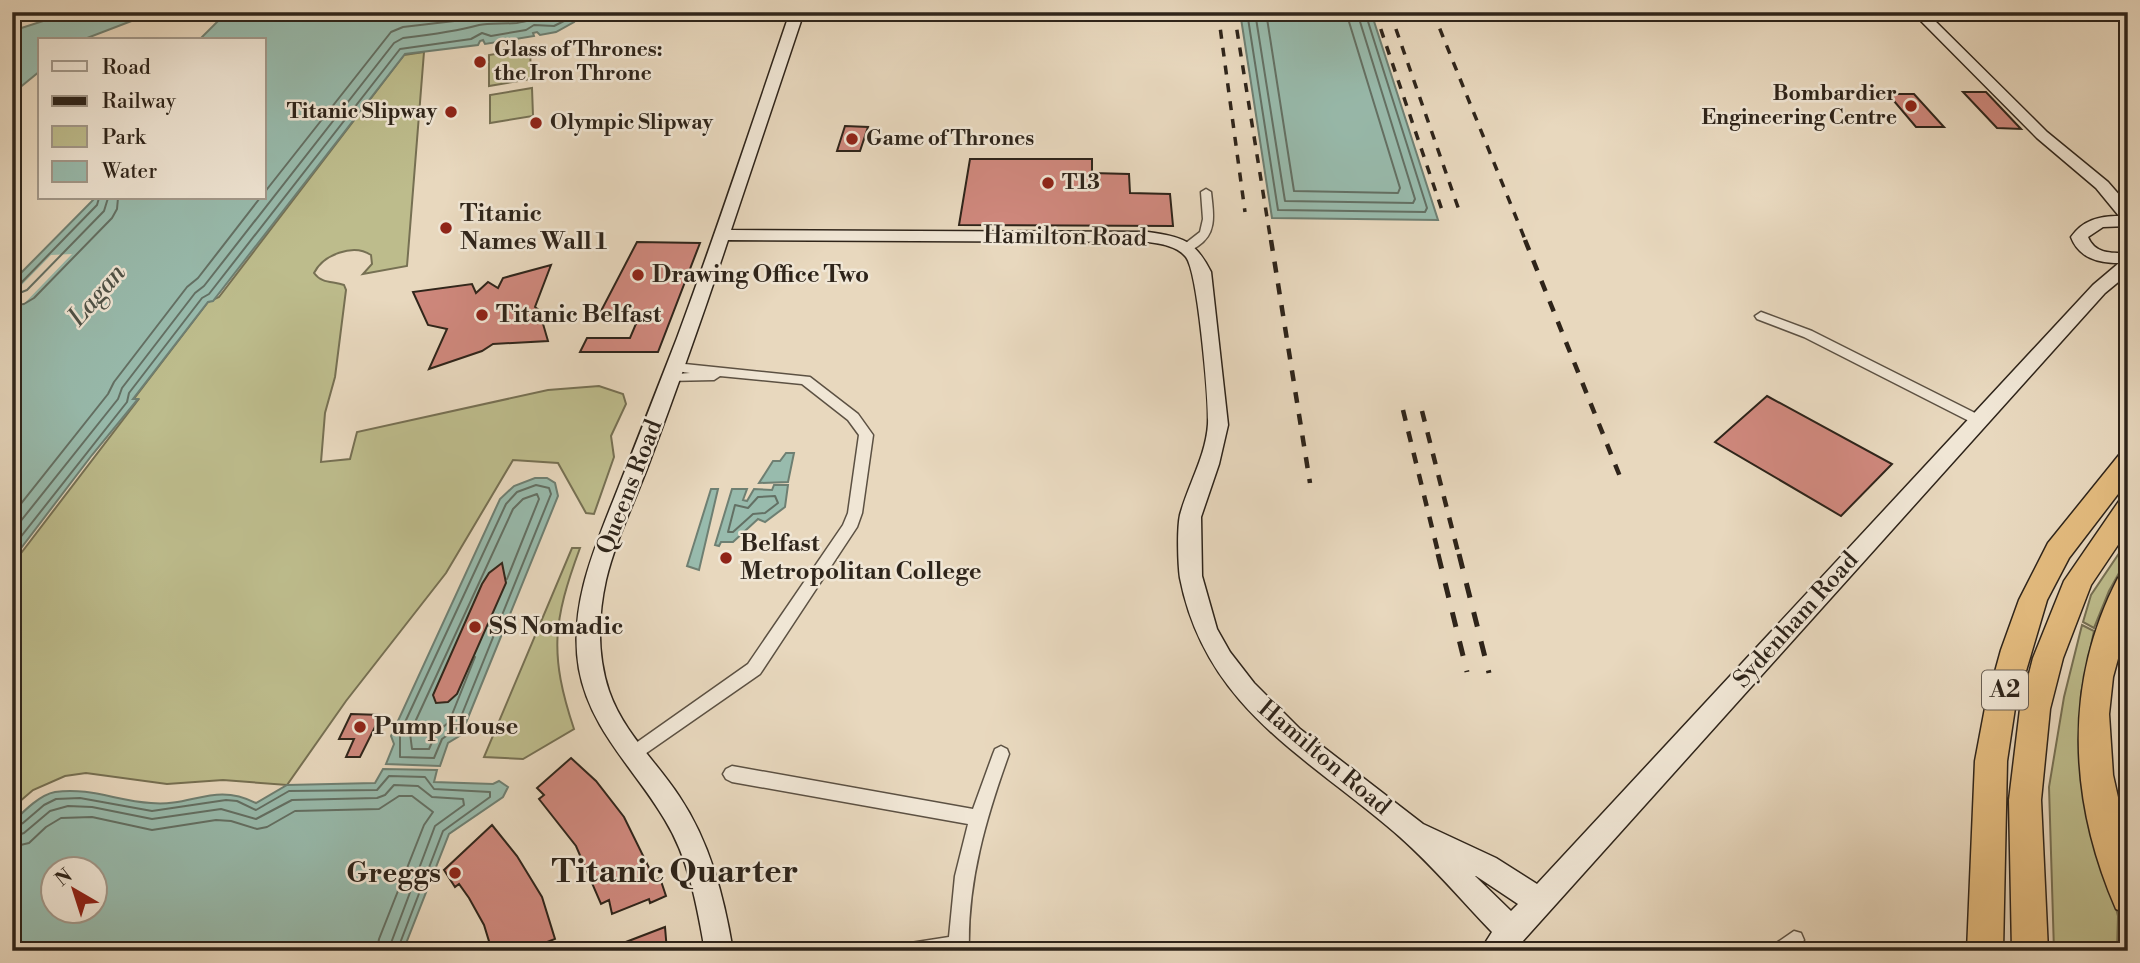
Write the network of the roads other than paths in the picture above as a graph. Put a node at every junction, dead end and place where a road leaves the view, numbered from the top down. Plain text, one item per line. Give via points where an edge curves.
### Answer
1 (797, 12) edge
2 (1918, 12) edge
3 (2042, 135) junction
4 (1206, 192) dead end
5 (2128, 219) edge
6 (2101, 222) junction
7 (722, 234) junction
8 (1186, 248) junction
9 (2090, 253) junction
10 (2128, 258) edge
11 (2128, 265) edge
12 (2099, 289) junction
13 (1761, 316) dead end
14 (673, 373) junction
15 (1978, 420) junction
16 (2128, 462) edge
17 (2128, 508) edge
18 (2128, 586) edge
19 (1001, 754) dead end
20 (632, 755) junction
21 (732, 774) dead end
22 (978, 818) junction
23 (1410, 829) junction
24 (2128, 897) edge
25 (1539, 902) junction
26 (1503, 941) edge
27 (959, 948) edge
28 (719, 951) edge
29 (911, 951) edge
30 (1985, 951) edge
31 (2030, 951) edge

1 - 7 street, Queens Road
2 - 3 street
3 - 5 street via 2084,167 2117,200
3 - 6 street via 2101,203
4 - 8 street via 1209,226 1202,241
5 - 6 street
6 - 9 street via 2078,237
7 - 8 street, Hamilton Road via 1128,236 1174,241
7 - 14 street, Queens Road
8 - 23 street, Hamilton Road via 1202,272 1217,425 1190,517 1191,576 1206,630 1245,690 1291,737
9 - 10 street
9 - 12 street via 2098,269
11 - 12 street, Sydenham Road
12 - 15 street, Sydenham Road
13 - 15 street via 1808,334
14 - 20 street, Queens Road via 595,578 589,608 591,677 601,708
14 - 20 street via 805,380 866,435 855,513 834,554 754,669
15 - 25 street, Sydenham Road
16 - 30 highway, A2 via 2058,551 2033,600 2016,650 1991,761
17 - 31 highway via 2078,581 2048,658 2035,709 2025,800
18 - 24 highway via 2100,671 2092,733 2098,780
19 - 22 street
20 - 28 street, Queens Road via 677,815 690,842 709,892
21 - 22 street
22 - 27 street via 960,909
23 - 25 street, Hamilton Road via 1486,867
23 - 26 street, Hamilton Road
25 - 26 street, Sydenham Road
27 - 29 street

